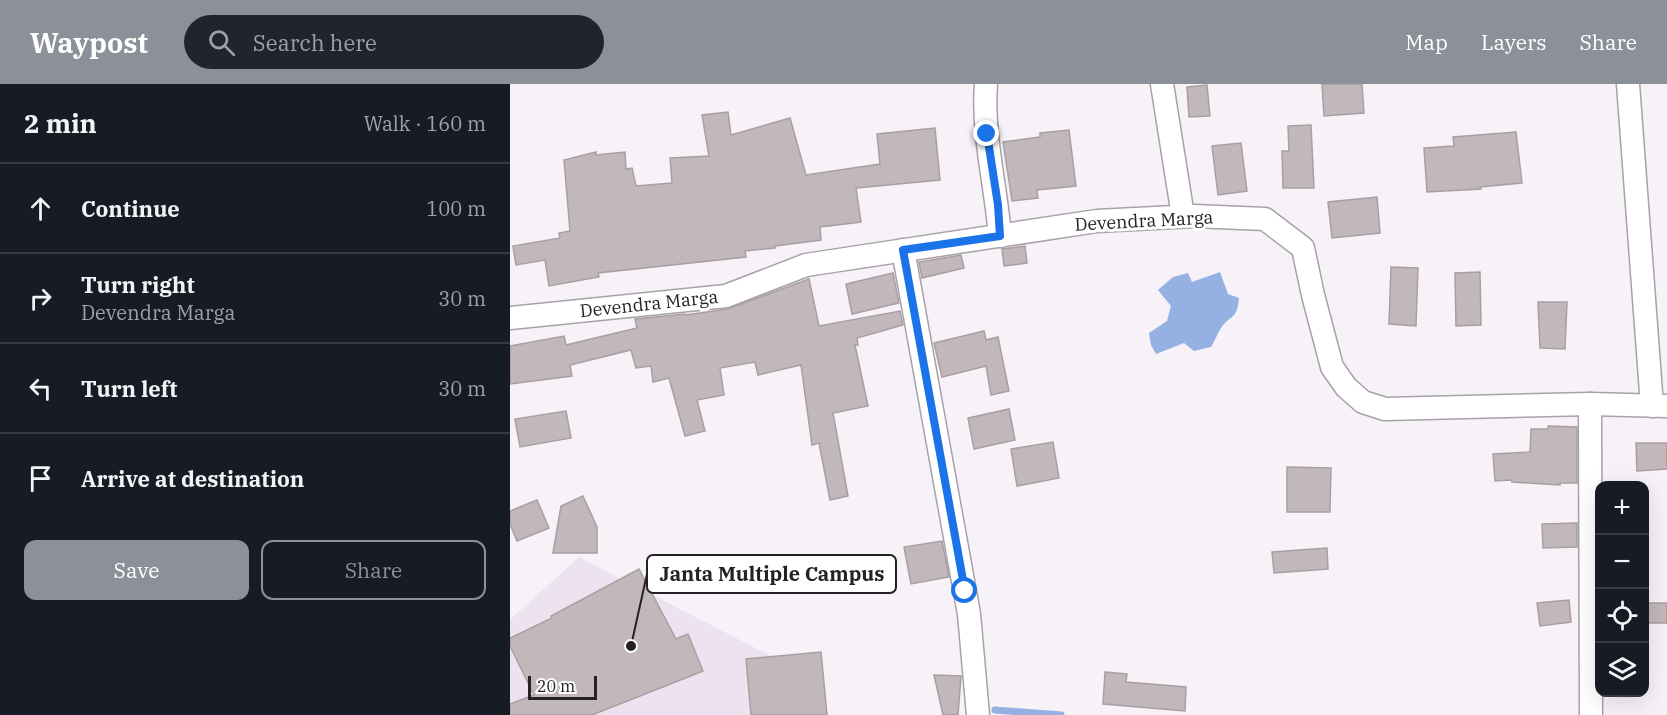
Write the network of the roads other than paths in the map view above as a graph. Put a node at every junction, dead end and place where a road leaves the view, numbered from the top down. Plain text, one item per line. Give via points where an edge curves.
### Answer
1 (986, 84) edge
2 (1162, 84) edge
3 (1628, 84) edge
4 (1183, 216) junction
5 (1000, 236) junction
6 (903, 250) junction
7 (510, 318) edge
8 (1590, 404) junction
9 (1659, 406) edge
10 (978, 715) edge
11 (1591, 715) edge

1 - 5 street via 987,134
2 - 4 street
3 - 9 street
4 - 5 street, Devendra Marga via 1097,221
4 - 8 street, Devendra Marga via 1265,219 1303,248 1332,367 1363,402 1385,410
5 - 6 street, Devendra Marga
6 - 7 street, Devendra Marga via 806,265 726,296
6 - 10 street via 969,614
8 - 9 street, Devendra Marga
8 - 11 street

